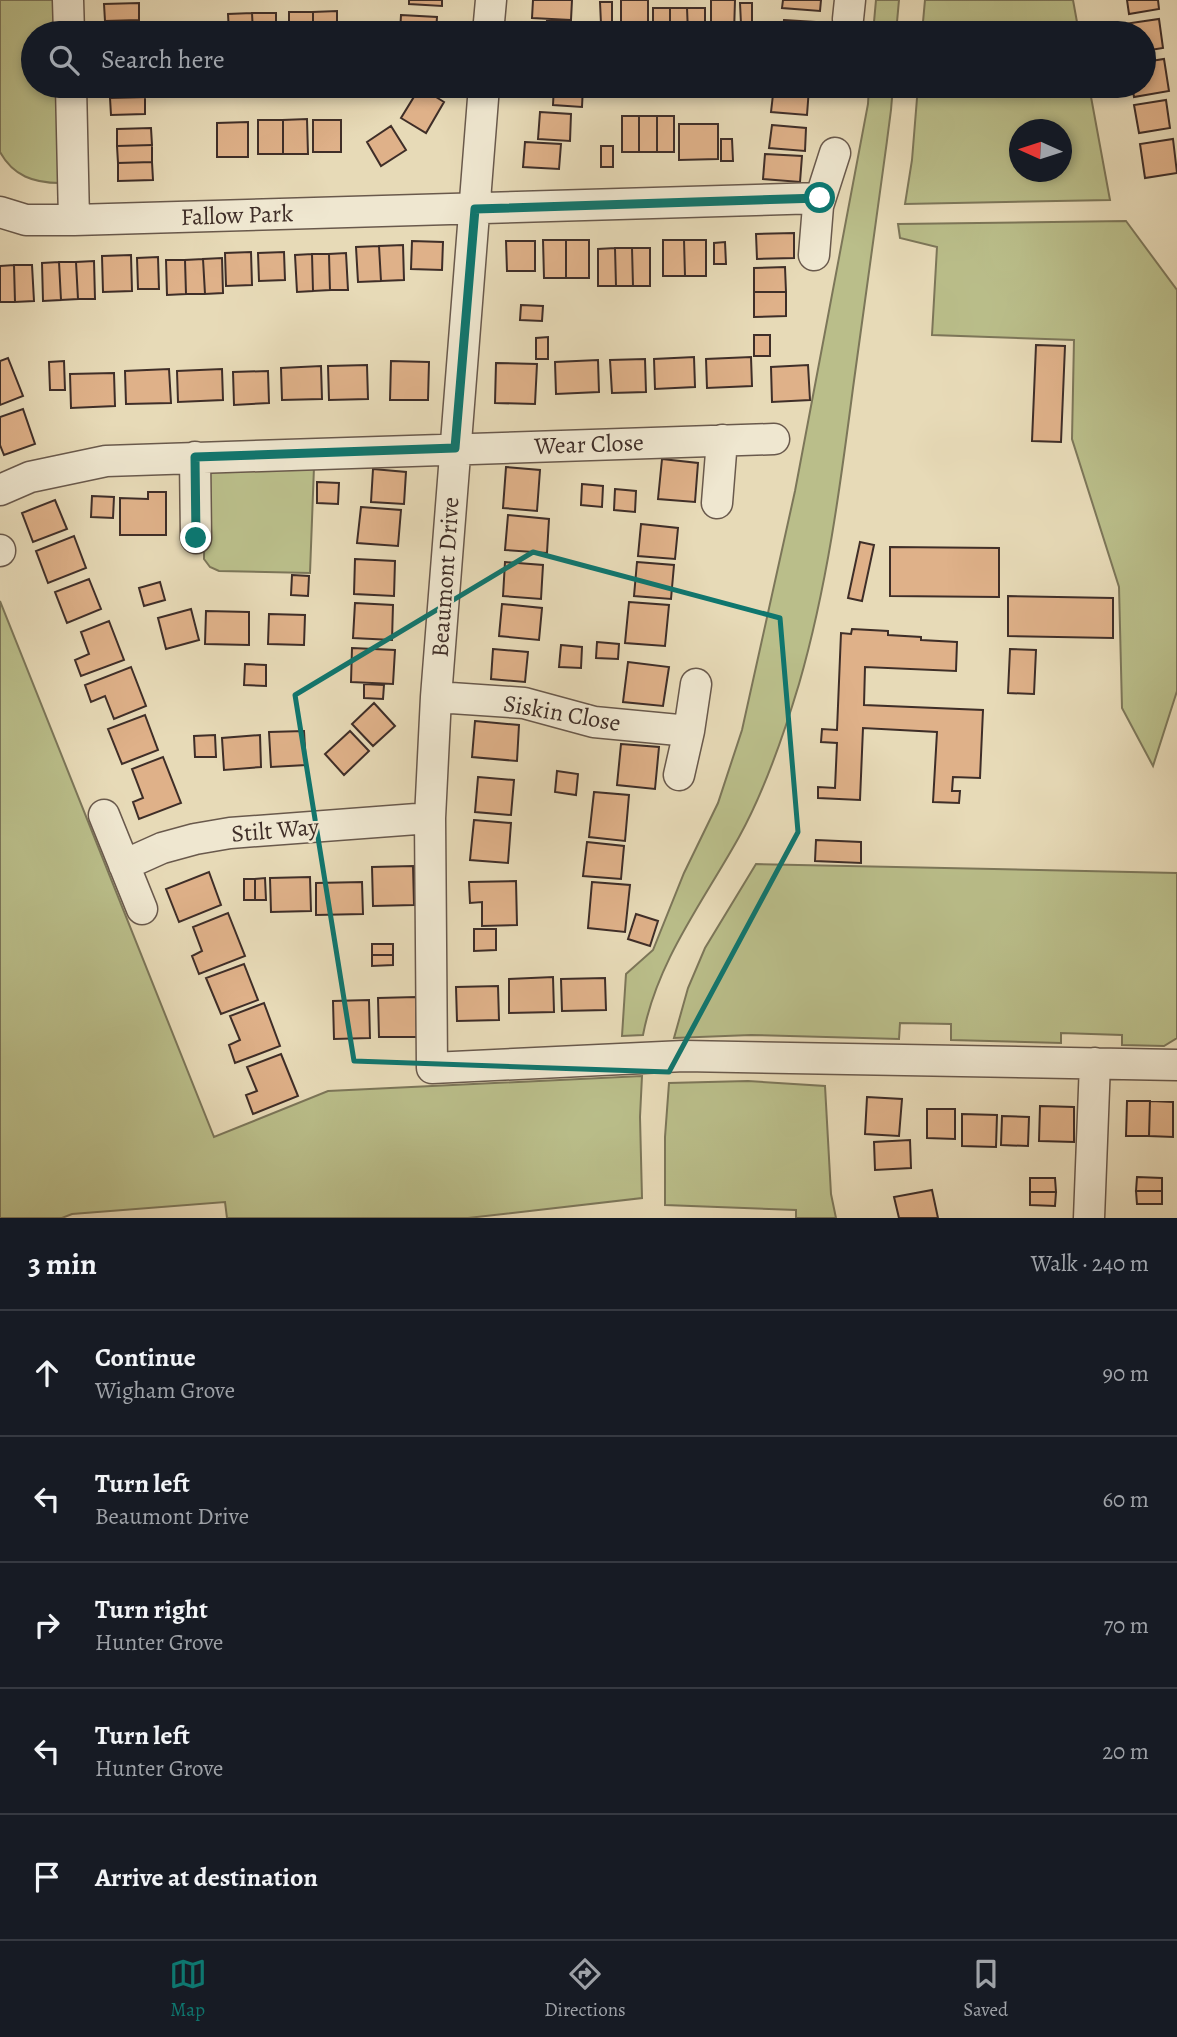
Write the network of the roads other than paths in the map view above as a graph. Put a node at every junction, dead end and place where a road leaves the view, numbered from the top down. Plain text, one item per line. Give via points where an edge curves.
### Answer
1 (68, 0) edge
2 (491, 0) edge
3 (69, 21) edge
4 (489, 21) edge
5 (71, 98) edge
6 (483, 98) edge
7 (835, 153) dead end
8 (820, 198) junction
9 (475, 209) junction
10 (0, 212) edge
11 (74, 220) junction
12 (814, 255) dead end
13 (774, 439) dead end
14 (722, 440) junction
15 (455, 448) junction
16 (195, 457) junction
17 (0, 490) edge
18 (717, 503) dead end
19 (196, 538) dead end
20 (696, 684) dead end
21 (436, 697) junction
22 (689, 731) junction
23 (679, 775) dead end
24 (104, 815) dead end
25 (430, 818) junction
26 (124, 865) junction
27 (142, 909) dead end
28 (1095, 1063) junction
29 (1177, 1065) edge
30 (1089, 1218) edge

1 - 3 street
2 - 4 street
5 - 11 street
6 - 9 street, Beaumont Drive
7 - 8 street
8 - 9 street, Fallow Park
8 - 12 street
9 - 11 street, Fallow Park
9 - 15 street, Beaumont Drive
10 - 11 street, Fallow Park via 26,220
13 - 14 street, Wear Close
14 - 15 street, Wear Close
14 - 18 street
15 - 16 street, Wear Close
15 - 21 street, Beaumont Drive
16 - 17 street, Wear Close via 106,461 30,477
16 - 19 street
20 - 22 street
21 - 22 street, Siskin Close via 524,703 594,722
21 - 25 street, Beaumont Drive
22 - 23 street
24 - 26 street
25 - 26 street, Stilt Way via 230,833 162,848
25 - 28 street, Beaumont Drive via 432,1068 684,1056
26 - 27 street
28 - 29 street
28 - 30 street

